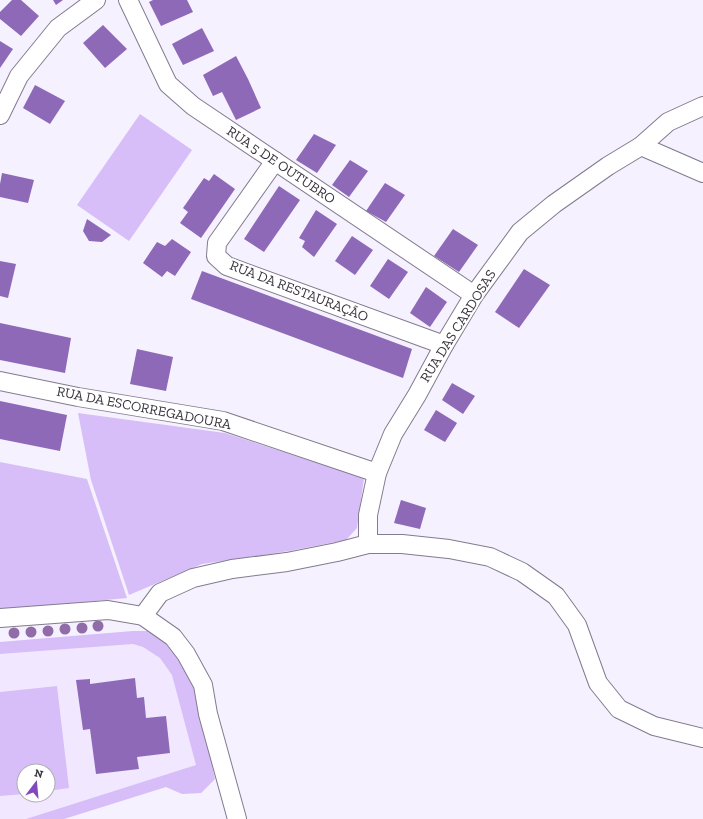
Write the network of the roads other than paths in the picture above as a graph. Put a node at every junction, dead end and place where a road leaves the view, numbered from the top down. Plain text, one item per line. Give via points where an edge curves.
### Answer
1 (96, 0) edge
2 (128, 0) edge
3 (703, 106) edge
4 (0, 115) edge
5 (641, 146) junction
6 (275, 161) junction
7 (703, 172) edge
8 (474, 295) junction
9 (444, 345) junction
10 (0, 381) edge
11 (377, 473) junction
12 (368, 544) junction
13 (143, 616) junction
14 (0, 618) edge
15 (703, 738) edge
16 (237, 819) edge

1 - 4 street via 58,28 19,76
2 - 6 street, RUA 5 DE OUTUBRO via 168,84 193,106
3 - 5 street, RUA DAS CARDOSAS via 668,122
5 - 7 street
5 - 8 street, RUA DAS CARDOSAS via 554,204 520,232
6 - 8 street, RUA 5 DE OUTUBRO
6 - 9 street, RUA DA RESTAURAÇÃO via 218,244 216,256 227,266
8 - 9 street, RUA DAS CARDOSAS
9 - 11 street, RUA DAS CARDOSAS via 394,434
10 - 11 street, RUA DA ESCORREGADOURA via 223,421
11 - 12 street, RUA DAS CARDOSAS via 368,515
12 - 13 street via 193,578 160,593
12 - 15 street via 449,548 490,557 522,572 556,596 577,625 598,683 619,709 654,726
13 - 14 street via 108,610
13 - 16 street via 173,637 186,654 203,685 208,714

